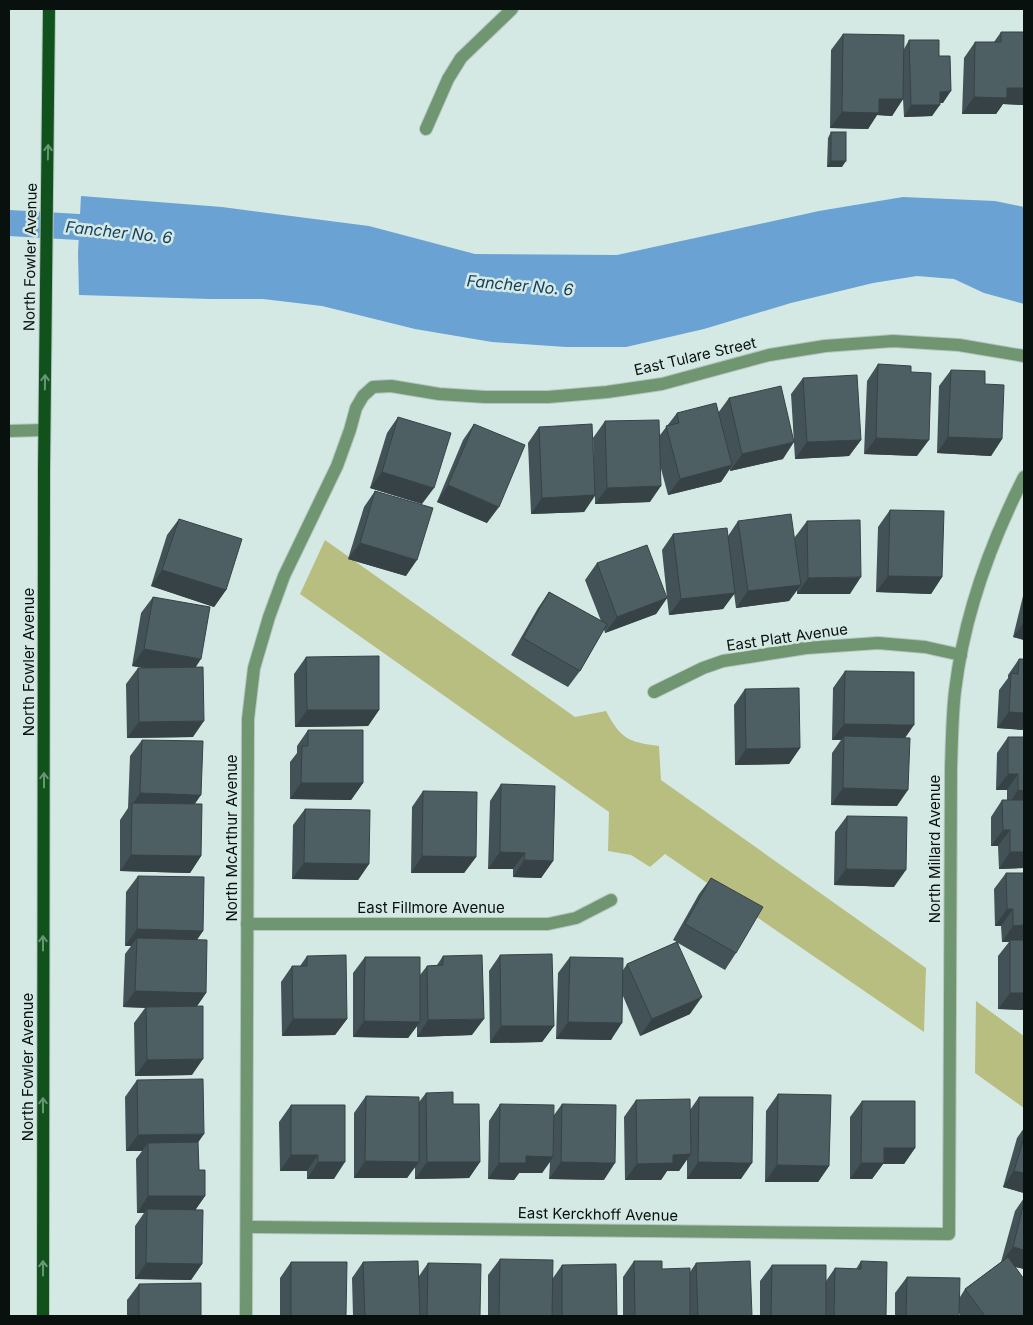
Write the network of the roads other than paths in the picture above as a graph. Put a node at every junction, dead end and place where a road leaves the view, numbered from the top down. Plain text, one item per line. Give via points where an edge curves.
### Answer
1 (49, 9) edge
2 (512, 9) edge
3 (426, 129) dead end
4 (1024, 356) edge
5 (374, 387) joint
6 (44, 430) junction
7 (9, 431) edge
8 (1024, 477) edge
9 (961, 655) junction
10 (654, 692) dead end
11 (611, 900) dead end
12 (247, 924) junction
13 (248, 1227) junction
14 (949, 1234) joint
15 (43, 1316) edge
16 (246, 1316) edge

6 -> 1 main road, North Fowler Avenue
2 - 3 street via 461,58
4 - 5 street, East Tulare Street via 960,345 893,341 825,346 769,355 662,384 607,392 548,397 485,397 391,386
5 - 12 street, North McArthur Avenue via 356,408 337,466 284,576 254,668 248,719
6 - 7 street
15 -> 6 main road, North Fowler Avenue
8 - 9 street, North Millard Avenue via 985,564
9 - 10 street, East Platt Avenue via 925,647 878,643 806,648 723,661
9 - 14 street, North Millard Avenue via 950,767
11 - 12 street, East Fillmore Avenue via 576,918 548,924
12 - 13 street, North McArthur Avenue
13 - 14 street, East Kerckhoff Avenue
13 - 16 street, North McArthur Avenue

